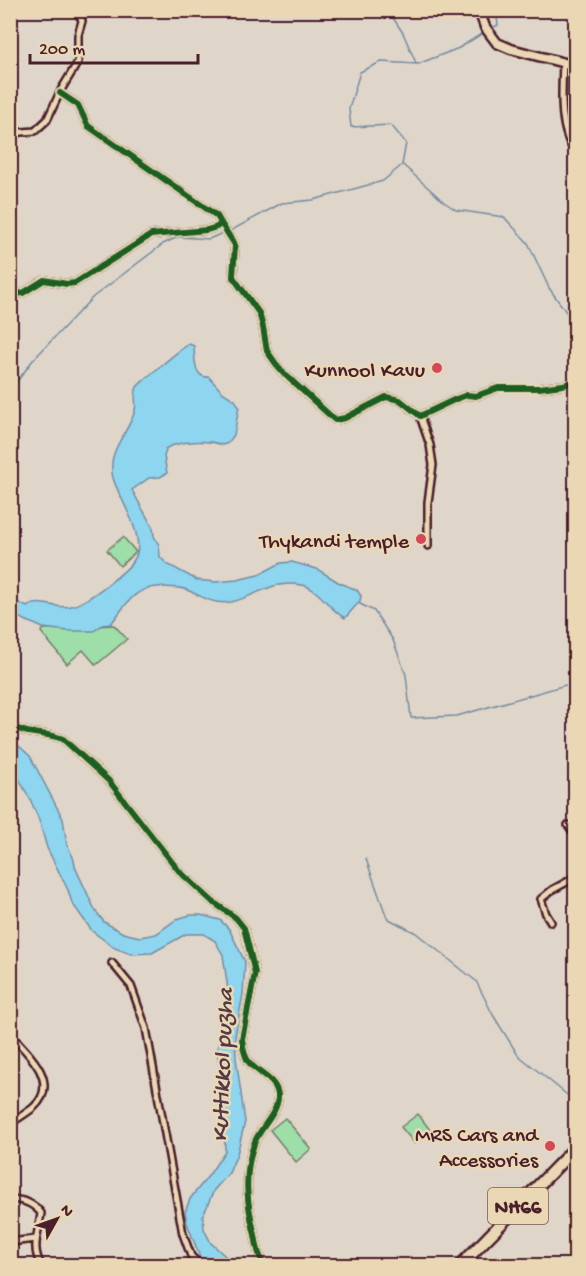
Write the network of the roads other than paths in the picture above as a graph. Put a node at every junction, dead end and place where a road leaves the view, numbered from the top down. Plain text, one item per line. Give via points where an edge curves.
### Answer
1 (73, 10) edge
2 (478, 10) edge
3 (576, 38) edge
4 (570, 64) edge
5 (60, 93) junction
6 (10, 133) edge
7 (576, 153) edge
8 (222, 225) junction
9 (10, 295) edge
10 (576, 381) edge
11 (420, 416) junction
12 (428, 546) dead end
13 (10, 725) edge
14 (568, 825) dead end
15 (576, 836) edge
16 (576, 877) edge
17 (551, 922) dead end
18 (112, 963) dead end
19 (10, 1034) edge
20 (10, 1124) edge
21 (576, 1147) edge
22 (10, 1198) edge
23 (36, 1239) junction
24 (10, 1242) edge
25 (42, 1266) edge
26 (201, 1266) edge
27 (265, 1266) edge
28 (460, 1266) edge

1 - 5 street via 82,21 78,62
2 - 4 main road via 497,43
3 - 4 street
4 - 7 street via 564,121
5 - 6 street via 47,120 35,131
5 - 8 street via 78,105 87,126 217,216
8 - 9 street via 151,235 75,283 44,280 23,293
8 - 11 street via 235,245 233,277 259,313 267,351 280,371 335,420 386,396 400,400
10 - 11 street via 547,387 498,388 467,395
11 - 12 street via 433,465
13 - 27 street via 63,739 120,794 179,871 244,928 255,973 242,1039 244,1050 249,1064 276,1087 278,1098 254,1143 246,1175 248,1214
14 - 15 street
16 - 17 street via 541,899
18 - 26 street via 131,986 147,1028 183,1234 191,1256
19 - 20 street via 38,1064 43,1076 43,1095
21 - 28 highway, NH66
22 - 23 street via 34,1205 41,1213
23 - 24 street
23 - 25 street via 34,1247

